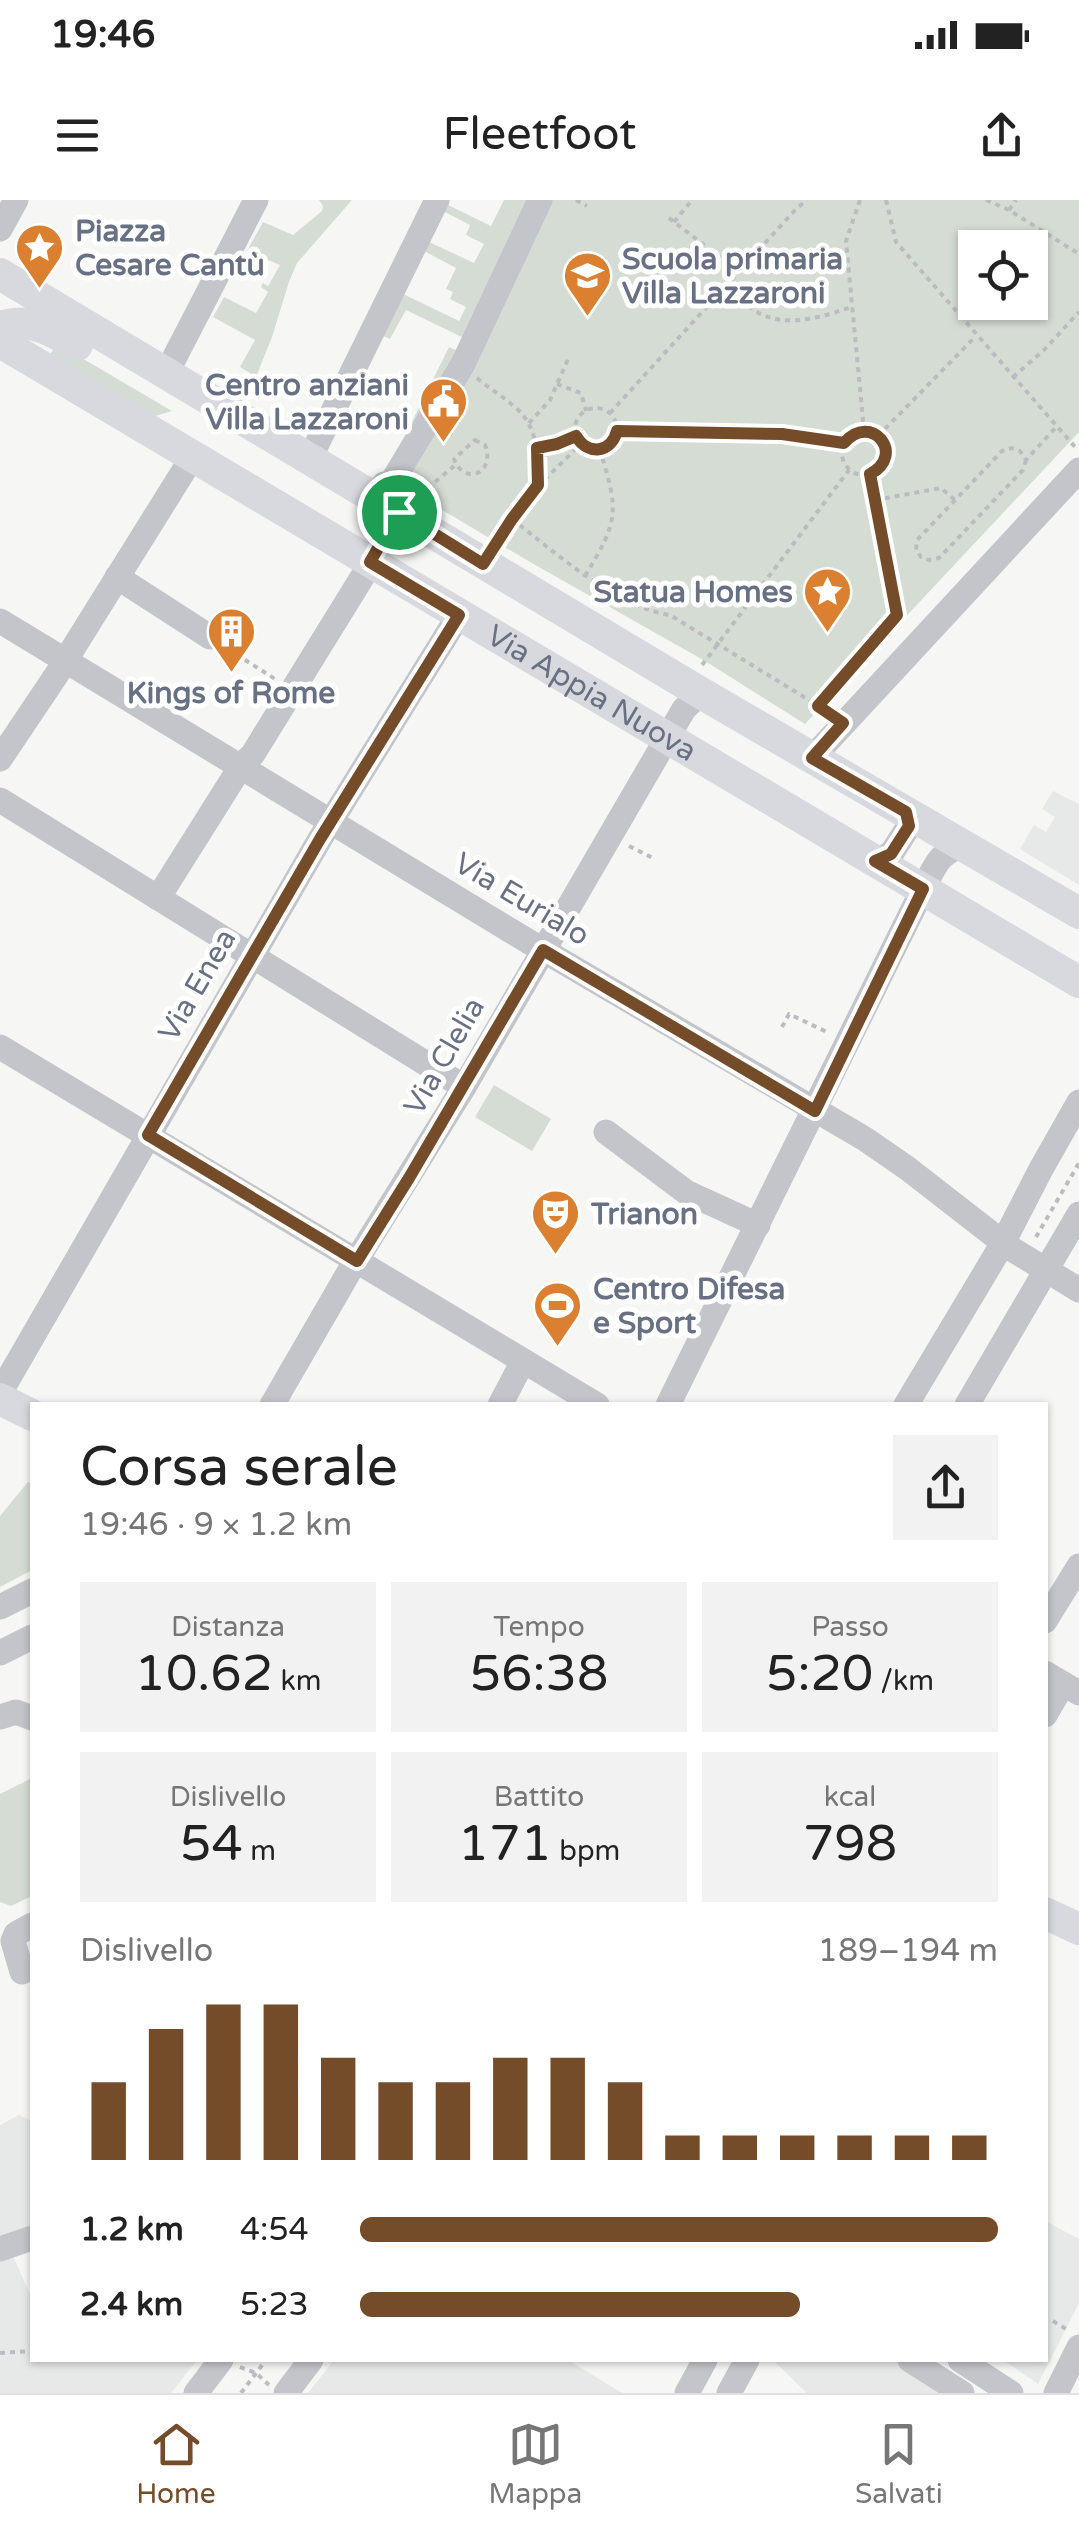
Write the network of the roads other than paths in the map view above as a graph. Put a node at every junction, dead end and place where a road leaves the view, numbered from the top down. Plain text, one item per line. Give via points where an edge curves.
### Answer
1 (16, 200) edge
2 (256, 200) edge
3 (436, 200) edge
4 (540, 200) edge
5 (0, 229) edge
6 (0, 274) edge
7 (0, 327) edge
8 (8, 355) edge
9 (166, 374) junction
10 (209, 401) junction
11 (193, 456) junction
12 (310, 458) junction
13 (1079, 470) edge
14 (399, 500) junction
15 (370, 562) junction
16 (117, 577) junction
17 (459, 615) junction
18 (0, 621) edge
19 (210, 637) road end
20 (66, 660) junction
21 (703, 677) junction
22 (668, 738) junction
23 (812, 758) junction
24 (0, 759) edge
25 (241, 766) junction
26 (0, 800) edge
27 (906, 812) junction
28 (331, 821) junction
29 (965, 846) junction
30 (875, 861) junction
31 (923, 889) junction
32 (158, 898) junction
33 (1079, 913) edge
34 (543, 950) junction
35 (250, 957) junction
36 (1079, 982) edge
37 (0, 1048) edge
38 (464, 1087) junction
39 (1079, 1102) edge
40 (815, 1111) junction
41 (606, 1132) dead end
42 (148, 1135) junction
43 (1079, 1214) edge
44 (758, 1224) junction
45 (1024, 1256) junction
46 (357, 1261) junction
47 (1079, 1290) edge
48 (523, 1361) junction
49 (0, 1396) edge
50 (274, 1402) edge
51 (502, 1402) edge
52 (592, 1402) edge
53 (669, 1402) edge
54 (908, 1402) edge
55 (967, 1402) edge
56 (30, 1414) edge
57 (1079, 1566) edge
58 (30, 1592) edge
59 (0, 1607) edge
60 (1048, 1616) edge
61 (30, 1638) edge
62 (0, 1653) edge
63 (1062, 1684) edge
64 (1048, 1710) edge
65 (0, 1717) edge
66 (30, 1717) edge
67 (1048, 1914) edge
68 (1079, 1929) edge
69 (15, 1934) edge
70 (20, 1973) edge
71 (30, 2239) edge
72 (0, 2249) edge
73 (1075, 2339) edge
74 (229, 2362) edge
75 (309, 2362) edge
76 (704, 2362) edge
77 (745, 2362) edge
78 (913, 2362) edge
79 (962, 2362) edge
80 (996, 2389) edge
81 (196, 2393) edge
82 (286, 2393) edge
83 (687, 2393) edge
84 (729, 2393) edge
85 (962, 2393) edge
86 (1056, 2393) edge

1 - 5 street
2 - 9 street
3 - 12 street
4 - 14 street via 463,364 388,487
6 - 9 main road, Via Appia Nuova
7 - 10 main road via 42,326 147,385
8 - 11 main road, Via Appia Nuova
9 - 10 main road, Via Appia Nuova
10 - 12 main road, Via Appia Nuova
11 - 15 main road, Via Appia Nuova
11 - 16 street
12 - 14 main road, Via Appia Nuova
13 - 23 street
14 - 15 street
14 - 21 main road, Via Appia Nuova via 483,564
15 - 17 main road, Via Appia Nuova
15 - 25 street
16 - 19 street
16 - 20 street
17 - 22 main road, Via Appia Nuova
17 - 28 street, Via Enea
18 - 20 street, Via Eurialo
20 - 24 street
20 - 25 street, Via Eurialo
21 - 22 street, Via Clelia
21 - 23 main road, Via Appia Nuova
22 - 30 main road, Via Appia Nuova
22 - 34 street, Via Clelia
23 - 27 main road, Via Appia Nuova
25 - 28 street, Via Eurialo
25 - 32 street
26 - 32 street
27 - 29 main road, Via Appia Nuova
27 - 30 street via 909,826 891,854
28 - 34 street, Via Eurialo
28 - 35 street, Via Enea
29 - 31 street via 941,856
29 - 33 main road, Via Appia Nuova
30 - 31 main road, Via Appia Nuova
31 - 36 main road, Via Appia Nuova
31 - 40 street
32 - 35 street
34 - 38 street, Via Clelia
34 - 40 street, Via Eurialo
35 - 38 street
35 - 42 street, Via Enea
37 - 42 street
38 - 46 street, Via Clelia
39 - 45 street via 1041,1168
40 - 44 street
40 - 45 street, Via Eurialo via 896,1160
41 - 44 street via 686,1192
42 - 46 street
42 - 49 street, Via Enea
43 - 45 street
44 - 53 street
45 - 47 street, Via Eurialo
45 - 54 street
45 - 55 street
46 - 48 street
46 - 50 street, Via Clelia
48 - 51 street
48 - 52 street
49 - 56 main road
57 - 60 street
58 - 59 street
61 - 62 street
63 - 64 street
65 - 66 street via 16,1712
67 - 68 main road
69 - 70 street
71 - 72 street
73 - 86 street
74 - 81 street
75 - 82 street
76 - 83 street
77 - 84 street
78 - 85 street
79 - 80 street

